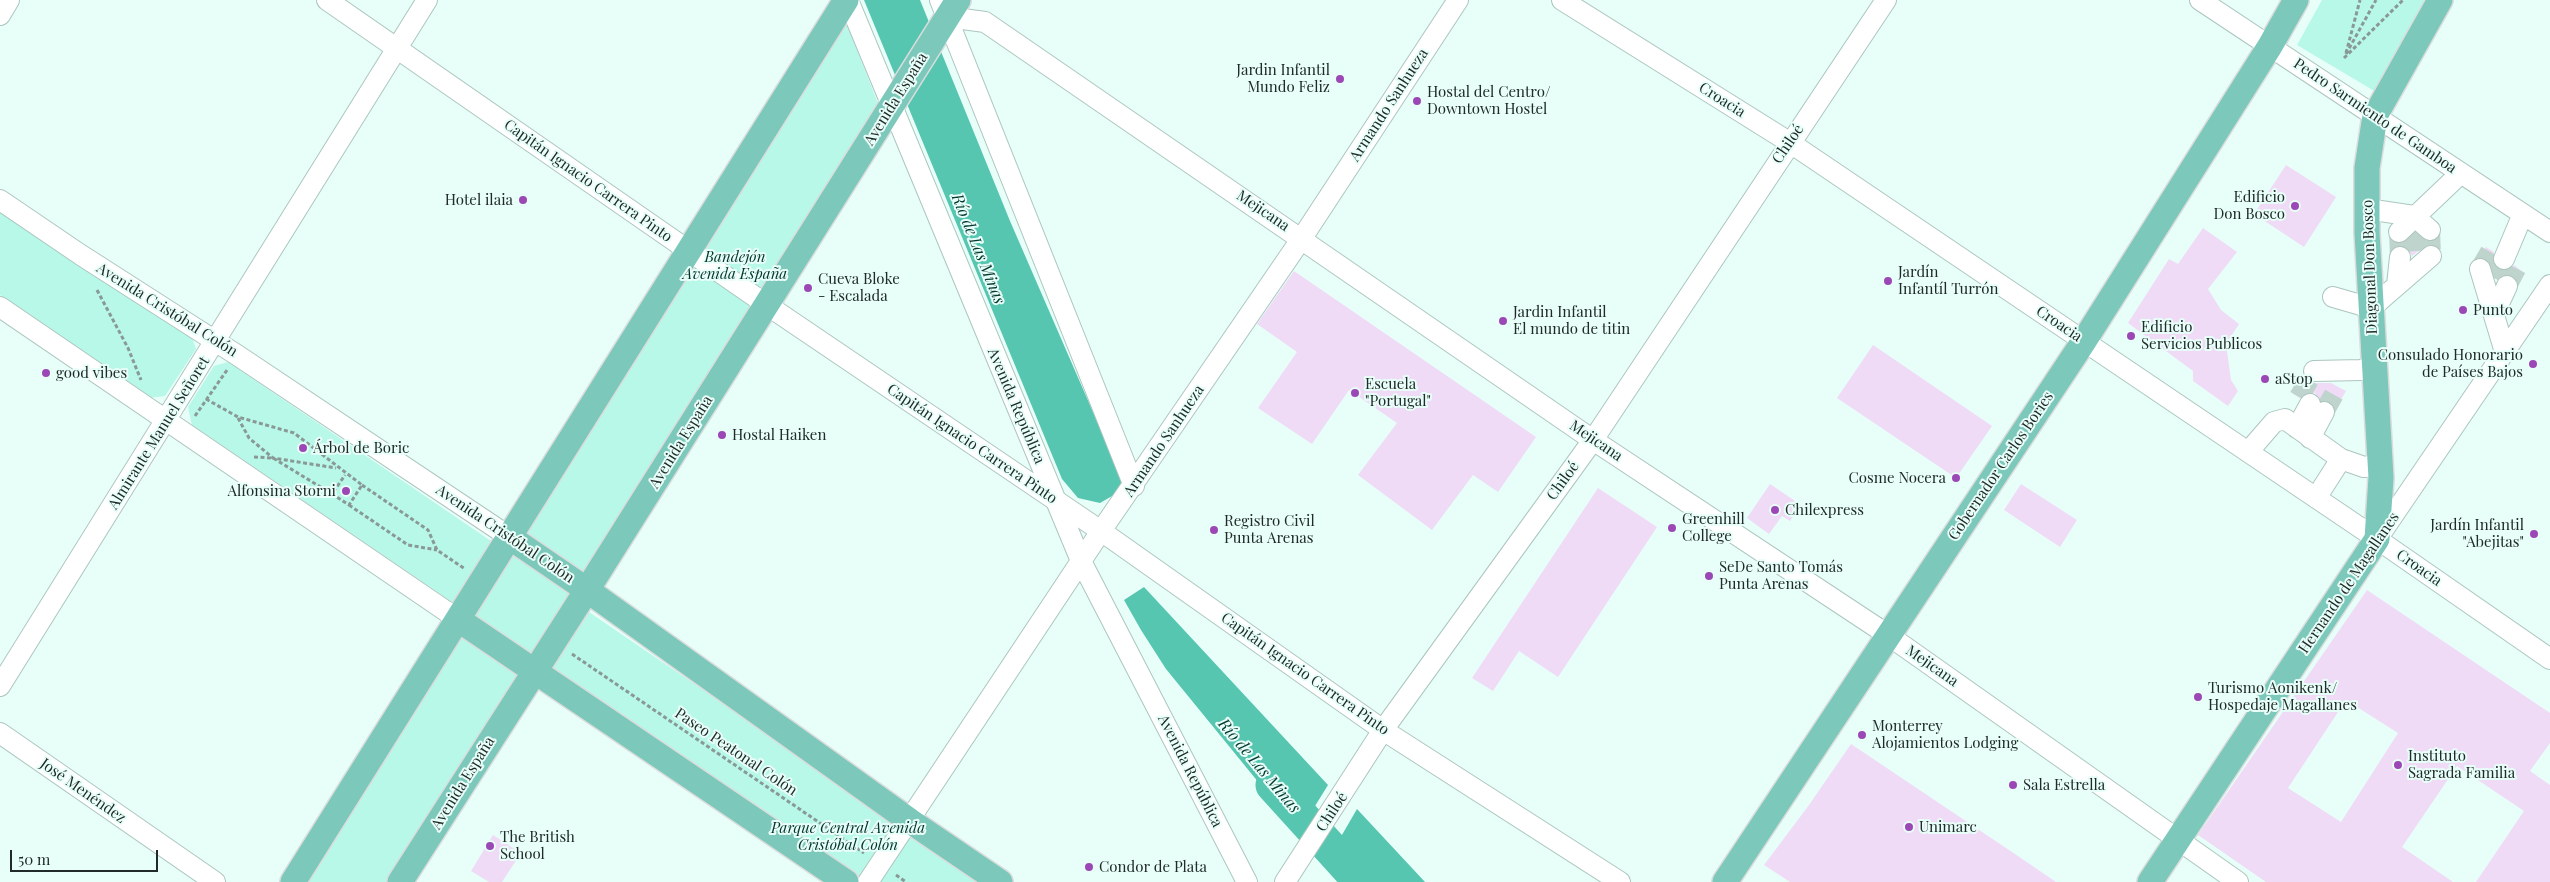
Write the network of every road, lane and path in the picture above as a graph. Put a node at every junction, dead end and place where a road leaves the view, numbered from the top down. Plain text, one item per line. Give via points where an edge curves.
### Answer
1 (9, 0) edge
2 (327, 0) edge
3 (427, 0) edge
4 (847, 0) edge
5 (1458, 0) edge
6 (1562, 0) edge
7 (1886, 0) edge
8 (2200, 0) edge
9 (2296, 0) edge
10 (2360, 0) edge
11 (2376, 0) edge
12 (2403, 0) edge
13 (2440, 0) edge
14 (946, 12) edge
15 (0, 15) edge
16 (2270, 46) junction
17 (398, 48) junction
18 (2344, 58) junction
19 (894, 102) junction
20 (2375, 116) junction
21 (1789, 142) junction
22 (2461, 173) junction
23 (0, 200) edge
24 (2367, 209) junction
25 (2523, 214) junction
26 (2550, 232) edge
27 (2512, 237) junction
28 (1302, 238) junction
29 (688, 251) junction
30 (2397, 285) junction
31 (2550, 285) edge
32 (96, 289) dead end
33 (2333, 297) dead end
34 (767, 305) junction
35 (0, 307) edge
36 (2371, 308) junction
37 (2494, 314) junction
38 (217, 341) junction
39 (2084, 341) junction
40 (2505, 352) junction
41 (237, 355) junction
42 (2374, 366) junction
43 (2331, 376) dead end
44 (206, 399) junction
45 (145, 406) junction
46 (238, 417) junction
47 (167, 419) junction
48 (2297, 428) junction
49 (184, 431) junction
50 (1593, 440) junction
51 (2248, 452) junction
52 (219, 455) junction
53 (273, 458) junction
54 (2341, 459) junction
55 (2380, 461) junction
56 (337, 468) junction
57 (345, 474) junction
58 (362, 485) junction
59 (1134, 486) junction
60 (332, 494) junction
61 (1053, 497) junction
62 (2316, 498) junction
63 (349, 505) junction
64 (1101, 531) junction
65 (511, 538) junction
66 (2377, 539) junction
67 (437, 550) junction
68 (1081, 561) junction
69 (470, 572) dead end
70 (588, 590) junction
71 (460, 620) junction
72 (1888, 635) junction
73 (553, 641) junction
74 (2550, 659) edge
75 (534, 672) junction
76 (0, 686) edge
77 (1383, 730) junction
78 (0, 734) edge
79 (910, 821) junction
80 (2179, 840) junction
81 (880, 864) junction
82 (215, 882) edge
83 (293, 882) edge
84 (400, 882) edge
85 (846, 882) edge
86 (868, 882) edge
87 (906, 882) edge
88 (1000, 882) edge
89 (1247, 882) edge
90 (1285, 882) edge
91 (1620, 882) edge
92 (1725, 882) edge
93 (2150, 882) edge
94 (2238, 882) edge

1 - 15 street
2 - 17 street, Capitán Ignacio Carrera Pinto
3 - 17 street, Almirante Manuel Señoret
4 - 19 street, Avenida República
4 - 29 main road
5 - 28 street, Armando Sanhueza
6 - 21 street, Croacia
7 - 21 street, Chiloé
8 - 16 street, Pedro Sarmiento de Gamboa
9 - 16 main road, Gobernador Carlos Bories
10 - 18 path
11 - 18 path
12 - 18 path
13 - 20 main road
14 - 19 main road, Avenida España
14 - 28 street, Mejicana via 985,22
14 - 59 street
16 - 20 street, Pedro Sarmiento de Gamboa
16 - 39 main road, Gobernador Carlos Bories
17 - 29 street, Capitán Ignacio Carrera Pinto
17 - 38 street, Almirante Manuel Señoret
19 - 34 main road, Avenida España
19 - 61 street, Avenida República
20 - 22 street, Pedro Sarmiento de Gamboa
20 - 24 main road, Diagonal Don Bosco via 2367,168
21 - 39 street, Croacia
21 - 50 street, Chiloé
22 - 24 street via 2415,227
22 - 25 street, Pedro Sarmiento de Gamboa
23 - 38 street, Avenida Cristóbal Colón
24 - 36 main road, Diagonal Don Bosco
25 - 26 street, Pedro Sarmiento de Gamboa
25 - 27 street
27 - 27 street via 2504,259
28 - 50 street, Mejicana
28 - 59 street, Armando Sanhueza
29 - 34 street, Capitán Ignacio Carrera Pinto
29 - 65 main road
30 - 30 street via 2416,256
30 - 36 street
31 - 40 street, Hernando de Magallanes
32 - 45 path via 141,376
33 - 36 street
34 - 61 street, Capitán Ignacio Carrera Pinto
34 - 70 main road, Avenida España
35 - 45 street
36 - 42 main road, Diagonal Don Bosco
37 - 37 street via 2494,278
37 - 40 street
38 - 41 street, Avenida Cristóbal Colón
38 - 47 street, Almirante Manuel Señoret
39 - 51 street, Croacia
39 - 72 main road, Gobernador Carlos Bories
40 - 66 street, Hernando de Magallanes
41 - 44 path
41 - 65 street, Avenida Cristóbal Colón
42 - 43 street
42 - 55 main road, Diagonal Don Bosco
44 - 46 path
44 - 49 path
45 - 47 street
46 - 53 path via 248,438
46 - 56 path via 294,433
47 - 49 street
47 - 76 street, Almirante Manuel Señoret
48 - 48 street via 2311,404
48 - 51 street via 2274,422
48 - 54 street
49 - 52 street
50 - 72 street, Mejicana
50 - 77 street, Chiloé
51 - 62 street, Croacia
52 - 53 path
52 - 71 street
53 - 56 path
53 - 60 path
54 - 55 street via 2364,467
54 - 62 street
55 - 66 main road, Diagonal Don Bosco
56 - 57 path
57 - 58 path
57 - 60 path
58 - 63 path
58 - 67 path via 428,530
59 - 64 street, Armando Sanhueza
60 - 63 path
61 - 64 street, Capitán Ignacio Carrera Pinto
61 - 68 street, Avenida República
62 - 66 street, Croacia
63 - 67 path via 408,545
64 - 68 street, Armando Sanhueza
64 - 77 street, Capitán Ignacio Carrera Pinto
65 - 70 main road, Avenida Cristóbal Colón
65 - 71 main road
66 - 74 street, Croacia
66 - 80 main road, Hernando de Magallanes
67 - 69 path
68 - 79 street, Armando Sanhueza
68 - 89 street, Avenida República
70 - 73 main road, Avenida España
70 - 79 main road, Avenida Cristóbal Colón
71 - 75 main road
71 - 83 main road
72 - 80 street, Mejicana
72 - 92 main road, Gobernador Carlos Bories
73 - 75 main road, Avenida España
73 - 81 path, Paseo Peatonal Colón
75 - 84 main road, Avenida España
75 - 85 main road
77 - 90 street, Chiloé
77 - 91 street, Capitán Ignacio Carrera Pinto
78 - 82 street, José Menéndez
79 - 81 street, Armando Sanhueza
79 - 88 main road, Avenida Cristóbal Colón
80 - 93 main road, Hernando de Magallanes
80 - 94 street, Mejicana
81 - 86 street, Armando Sanhueza
81 - 87 path, Paseo Peatonal Colón

